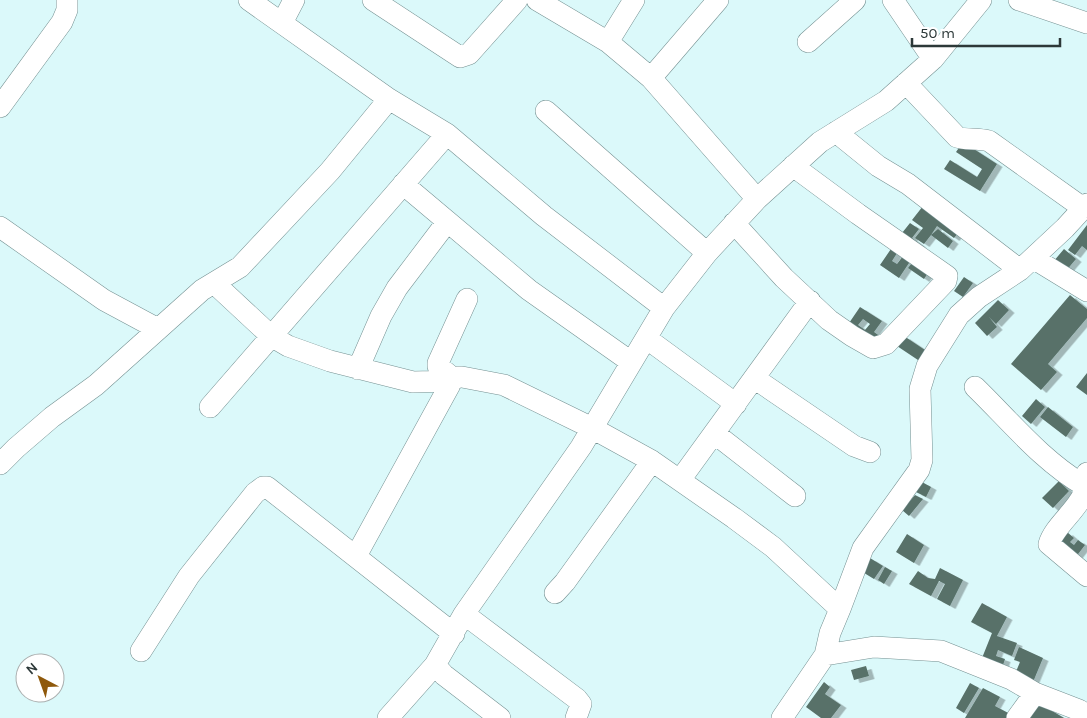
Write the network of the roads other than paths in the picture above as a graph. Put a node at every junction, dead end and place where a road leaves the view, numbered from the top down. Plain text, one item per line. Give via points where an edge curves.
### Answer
1 (67, 0) edge
2 (249, 0) edge
3 (294, 0) edge
4 (373, 0) edge
5 (517, 0) edge
6 (537, 0) edge
7 (634, 0) edge
8 (718, 0) edge
9 (855, 0) edge
10 (893, 0) edge
11 (981, 0) edge
12 (1019, 0) edge
13 (282, 23) junction
14 (1087, 23) edge
15 (608, 42) junction
16 (808, 42) dead end
17 (934, 59) junction
18 (651, 78) junction
19 (906, 83) junction
20 (389, 99) junction
21 (0, 107) edge
22 (546, 111) dead end
23 (836, 132) junction
24 (447, 134) junction
25 (793, 166) junction
26 (404, 184) junction
27 (757, 199) junction
28 (1085, 206) edge
29 (447, 222) junction
30 (734, 223) junction
31 (0, 227) edge
32 (707, 253) junction
33 (1027, 264) junction
34 (214, 283) junction
35 (1087, 291) edge
36 (932, 296) junction
37 (467, 299) dead end
38 (810, 301) junction
39 (664, 308) junction
40 (959, 315) junction
41 (158, 329) junction
42 (271, 336) junction
43 (646, 338) junction
44 (631, 362) junction
45 (358, 369) junction
46 (754, 378) junction
47 (447, 382) junction
48 (975, 387) dead end
49 (736, 404) junction
50 (210, 407) dead end
51 (592, 428) junction
52 (714, 434) junction
53 (870, 452) dead end
54 (652, 461) junction
55 (0, 464) edge
56 (1086, 478) edge
57 (680, 480) junction
58 (794, 496) dead end
59 (356, 556) junction
60 (1087, 576) edge
61 (554, 593) dead end
62 (840, 609) junction
63 (464, 614) junction
64 (454, 634) junction
65 (141, 651) dead end
66 (825, 655) junction
67 (435, 665) junction
68 (1035, 693) junction
69 (1084, 708) edge
70 (388, 718) edge
71 (500, 718) edge
72 (576, 718) edge
73 (782, 718) edge
74 (1018, 718) edge

1 - 21 street via 62,22
2 - 13 street
3 - 13 street
4 - 5 street via 460,57 469,54
6 - 15 street
7 - 15 street
8 - 18 street
9 - 16 street
10 - 17 street
11 - 17 street
12 - 14 street
13 - 20 street
15 - 18 street
17 - 19 street
18 - 27 street
19 - 23 street via 886,101
19 - 28 street via 956,137 989,141
20 - 24 street
20 - 34 street via 330,172 260,247 240,267
22 - 32 street
23 - 25 street
23 - 33 street via 878,166
24 - 26 street
24 - 39 street via 544,216
25 - 27 street
25 - 36 street via 947,276
26 - 29 street
26 - 42 street
27 - 30 street
28 - 33 street
29 - 44 street via 528,290
29 - 45 street via 397,288
30 - 32 street
30 - 38 street via 784,278
31 - 41 street via 104,300
32 - 39 street
33 - 35 street
33 - 40 street
34 - 41 street
34 - 42 street
36 - 38 street via 886,344 873,348 829,320
36 - 40 street
37 - 47 street via 438,362 438,366 448,374
38 - 46 street
39 - 43 street
40 - 62 street via 928,366 920,389 922,460 919,470 863,548
41 - 55 street
42 - 45 street via 288,346
42 - 50 street
43 - 44 street
43 - 49 street
44 - 51 street
45 - 47 street via 413,382
46 - 49 street
46 - 53 street via 854,446
47 - 51 street via 462,377 504,385
47 - 59 street
48 - 56 street via 1068,476
49 - 52 street
51 - 54 street
51 - 63 street
52 - 57 street
52 - 58 street
54 - 57 street
54 - 61 street
56 - 60 street via 1084,493 1050,544
57 - 62 street via 773,547
59 - 64 street
59 - 65 street via 274,490 263,487 189,576
62 - 66 street
63 - 64 street
63 - 72 street via 577,700 581,704
64 - 67 street
66 - 68 street via 874,646 941,651 1011,679
66 - 73 street
67 - 70 street
67 - 71 street
68 - 69 street
68 - 74 street

